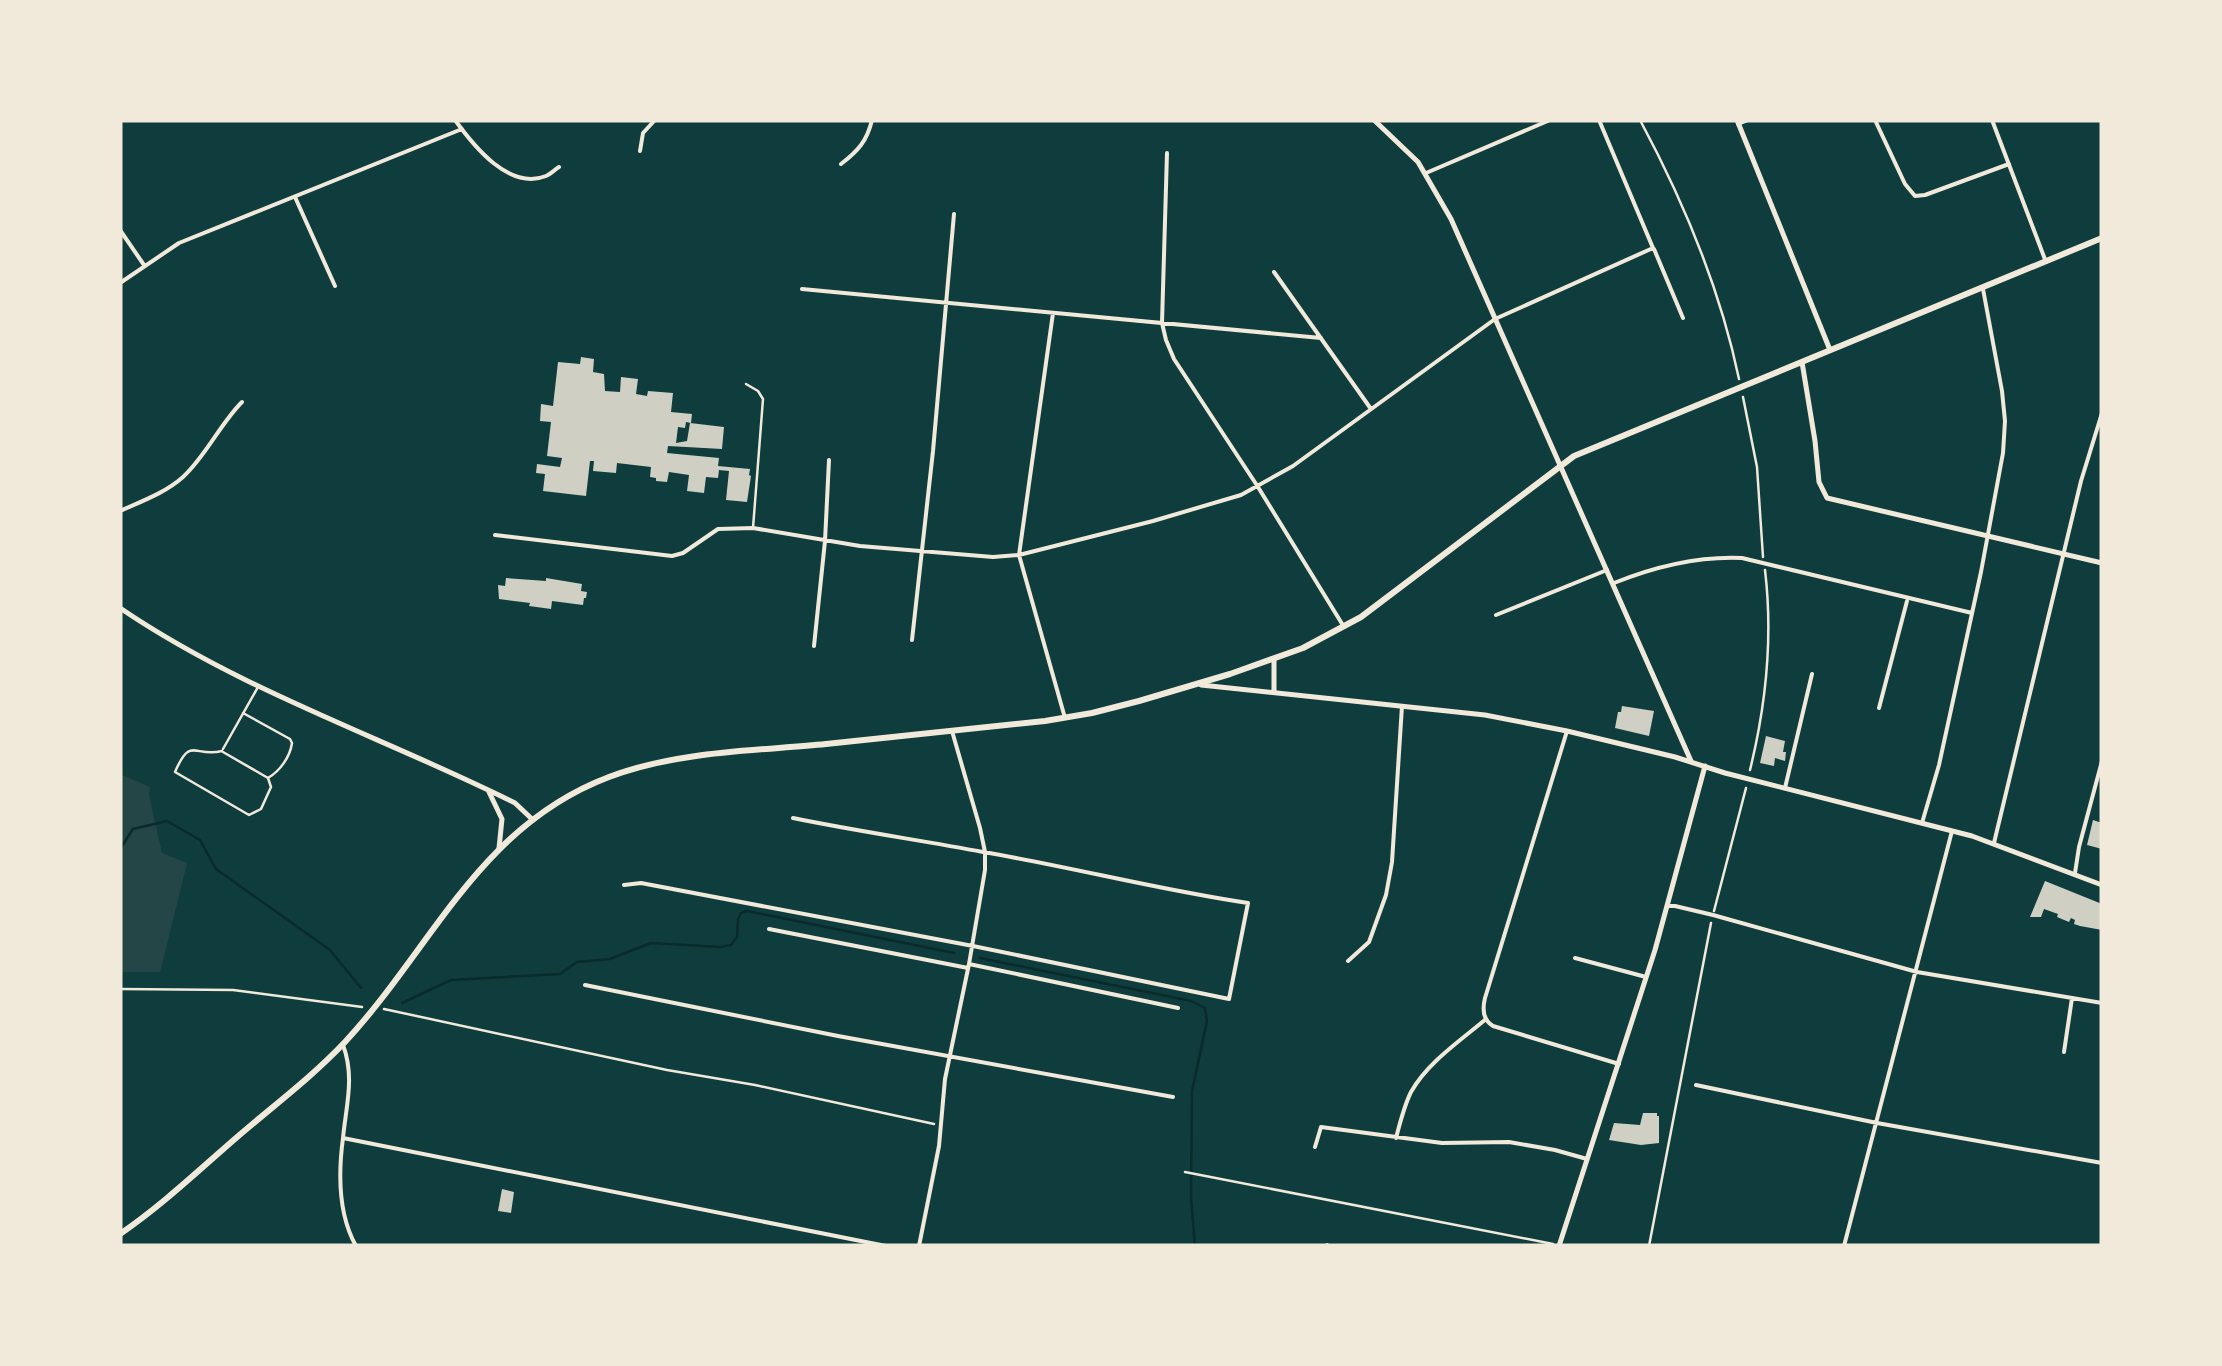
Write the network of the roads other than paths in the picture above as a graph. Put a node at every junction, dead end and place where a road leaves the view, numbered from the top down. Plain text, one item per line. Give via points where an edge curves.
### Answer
1 (455, 120) edge
2 (655, 120) edge
3 (872, 120) edge
4 (1374, 120) edge
5 (1550, 120) edge
6 (1598, 120) edge
7 (1748, 120) edge
8 (1876, 120) edge
9 (1992, 120) edge
10 (1540, 122) edge
11 (1737, 122) edge
12 (462, 129) junction
13 (640, 151) dead end
14 (1167, 153) dead end
15 (841, 164) dead end
16 (2008, 164) junction
17 (559, 167) dead end
18 (1426, 173) junction
19 (294, 197) junction
20 (954, 214) dead end
21 (120, 230) edge
22 (2102, 238) edge
23 (1653, 248) junction
24 (2046, 262) junction
25 (144, 265) junction
26 (1274, 272) dead end
27 (120, 283) edge
28 (335, 286) dead end
29 (1983, 286) junction
30 (802, 289) dead end
31 (945, 304) junction
32 (1053, 313) junction
33 (1683, 318) dead end
34 (1495, 319) junction
35 (1162, 323) junction
36 (1321, 338) junction
37 (1830, 350) junction
38 (1802, 362) junction
39 (746, 384) dead end
40 (242, 402) dead end
41 (1371, 409) junction
42 (2102, 413) edge
43 (829, 460) dead end
44 (1560, 465) junction
45 (1258, 487) junction
46 (120, 510) edge
47 (752, 528) junction
48 (495, 534) dead end
49 (1987, 535) junction
50 (825, 541) junction
51 (921, 551) junction
52 (2063, 554) junction
53 (1019, 556) junction
54 (2102, 563) edge
55 (1607, 570) junction
56 (1614, 584) junction
57 (1908, 599) junction
58 (120, 608) edge
59 (1972, 613) junction
60 (1496, 615) dead end
61 (1344, 627) junction
62 (912, 640) dead end
63 (814, 646) dead end
64 (1274, 659) junction
65 (1812, 674) dead end
66 (1193, 684) junction
67 (259, 685) junction
68 (1274, 692) junction
69 (1402, 706) junction
70 (1880, 708) dead end
71 (243, 713) junction
72 (1065, 718) junction
73 (952, 731) junction
74 (1567, 731) junction
75 (222, 751) junction
76 (2102, 761) edge
77 (1692, 762) junction
78 (1705, 766) junction
79 (268, 778) junction
80 (1786, 788) junction
81 (488, 789) junction
82 (793, 818) dead end
83 (533, 820) junction
84 (1922, 823) junction
85 (1952, 831) junction
86 (1994, 843) junction
87 (498, 848) junction
88 (985, 852) junction
89 (2075, 874) junction
90 (2102, 884) edge
91 (624, 885) dead end
92 (1668, 906) junction
93 (769, 929) dead end
94 (973, 946) junction
95 (1575, 958) dead end
96 (1348, 961) dead end
97 (969, 966) junction
98 (1917, 972) junction
99 (1646, 977) junction
100 (585, 985) dead end
101 (2072, 998) junction
102 (2102, 1003) edge
103 (1178, 1008) dead end
104 (1486, 1019) junction
105 (343, 1044) junction
106 (2064, 1052) dead end
107 (950, 1056) junction
108 (1618, 1064) junction
109 (1696, 1085) dead end
110 (1173, 1097) dead end
111 (1877, 1123) junction
112 (343, 1138) junction
113 (1396, 1138) junction
114 (1315, 1148) dead end
115 (1588, 1159) junction
116 (2102, 1162) edge
117 (120, 1234) edge
118 (356, 1246) edge
119 (886, 1246) edge
120 (920, 1246) edge
121 (1560, 1246) edge
122 (1844, 1246) edge

1 - 12 street
2 - 13 street via 643,133
3 - 15 street via 866,141
4 - 18 main road
5 - 10 street
6 - 23 street
7 - 11 street
8 - 16 street via 1914,196
9 - 16 street
10 - 18 street
11 - 37 main road
12 - 17 street via 491,162 517,176 544,177
12 - 19 street
14 - 35 street
16 - 24 street
18 - 34 main road
19 - 25 street via 179,243
19 - 28 street
20 - 31 street
21 - 25 street
22 - 24 main road
23 - 33 street
23 - 34 street
24 - 29 main road
25 - 27 street
26 - 36 street
29 - 37 main road
29 - 49 street via 2005,421
30 - 31 street
31 - 32 street
31 - 51 street
32 - 35 street
32 - 53 street
34 - 41 street
34 - 44 main road
35 - 36 street
35 - 45 street via 1174,359
36 - 41 street
37 - 38 main road
38 - 44 main road
38 - 49 main road via 1824,494
39 - 47 lane via 762,399
40 - 46 street via 186,474
41 - 45 street
42 - 52 street
43 - 50 street
44 - 55 main road
44 - 61 main road
45 - 53 street
45 - 61 street
47 - 48 street via 718,529 672,556
47 - 50 street
49 - 52 main road
49 - 59 street
50 - 51 street
50 - 63 street
51 - 53 street
51 - 62 street
52 - 54 main road
52 - 86 street
53 - 72 street
55 - 56 main road
55 - 60 street
56 - 57 street via 1652,570 1742,558
56 - 77 main road
57 - 59 street
57 - 70 street
58 - 67 main road
59 - 84 street
61 - 64 main road
64 - 66 main road
64 - 68 main road
65 - 80 street
66 - 68 main road
66 - 72 main road
67 - 71 lane
67 - 81 main road
68 - 69 main road
69 - 74 main road
69 - 96 street via 1389,878 1369,942
71 - 75 lane
71 - 79 lane via 290,739 289,755
72 - 73 main road
73 - 83 main road via 682,758 608,777
73 - 88 street
74 - 77 main road
74 - 104 street via 1485,998
75 - 79 lane
75 - 79 lane via 187,751 175,772 249,814 261,809
76 - 89 street
77 - 78 main road
78 - 80 main road
78 - 92 main road
80 - 84 main road
81 - 83 main road
81 - 87 main road via 502,819
82 - 88 street
83 - 87 main road
84 - 85 main road
85 - 86 main road
85 - 98 street
86 - 89 main road
87 - 105 main road
88 - 94 street
88 - 94 street via 1248,903 1229,999
89 - 90 main road
91 - 94 street
92 - 98 street
92 - 99 main road
93 - 97 street
94 - 97 street
95 - 99 street
97 - 103 street
97 - 107 street
98 - 101 street
98 - 111 street
99 - 108 main road
100 - 107 street
101 - 102 street
101 - 106 street
104 - 108 street
104 - 113 street via 1419,1080
105 - 112 street via 350,1064
105 - 117 main road
107 - 110 street
107 - 120 street
108 - 115 main road
109 - 111 street
111 - 116 street
111 - 122 street
112 - 118 street via 342,1202
112 - 119 street
113 - 114 street via 1321,1127
113 - 115 street via 1509,1142
115 - 121 main road

